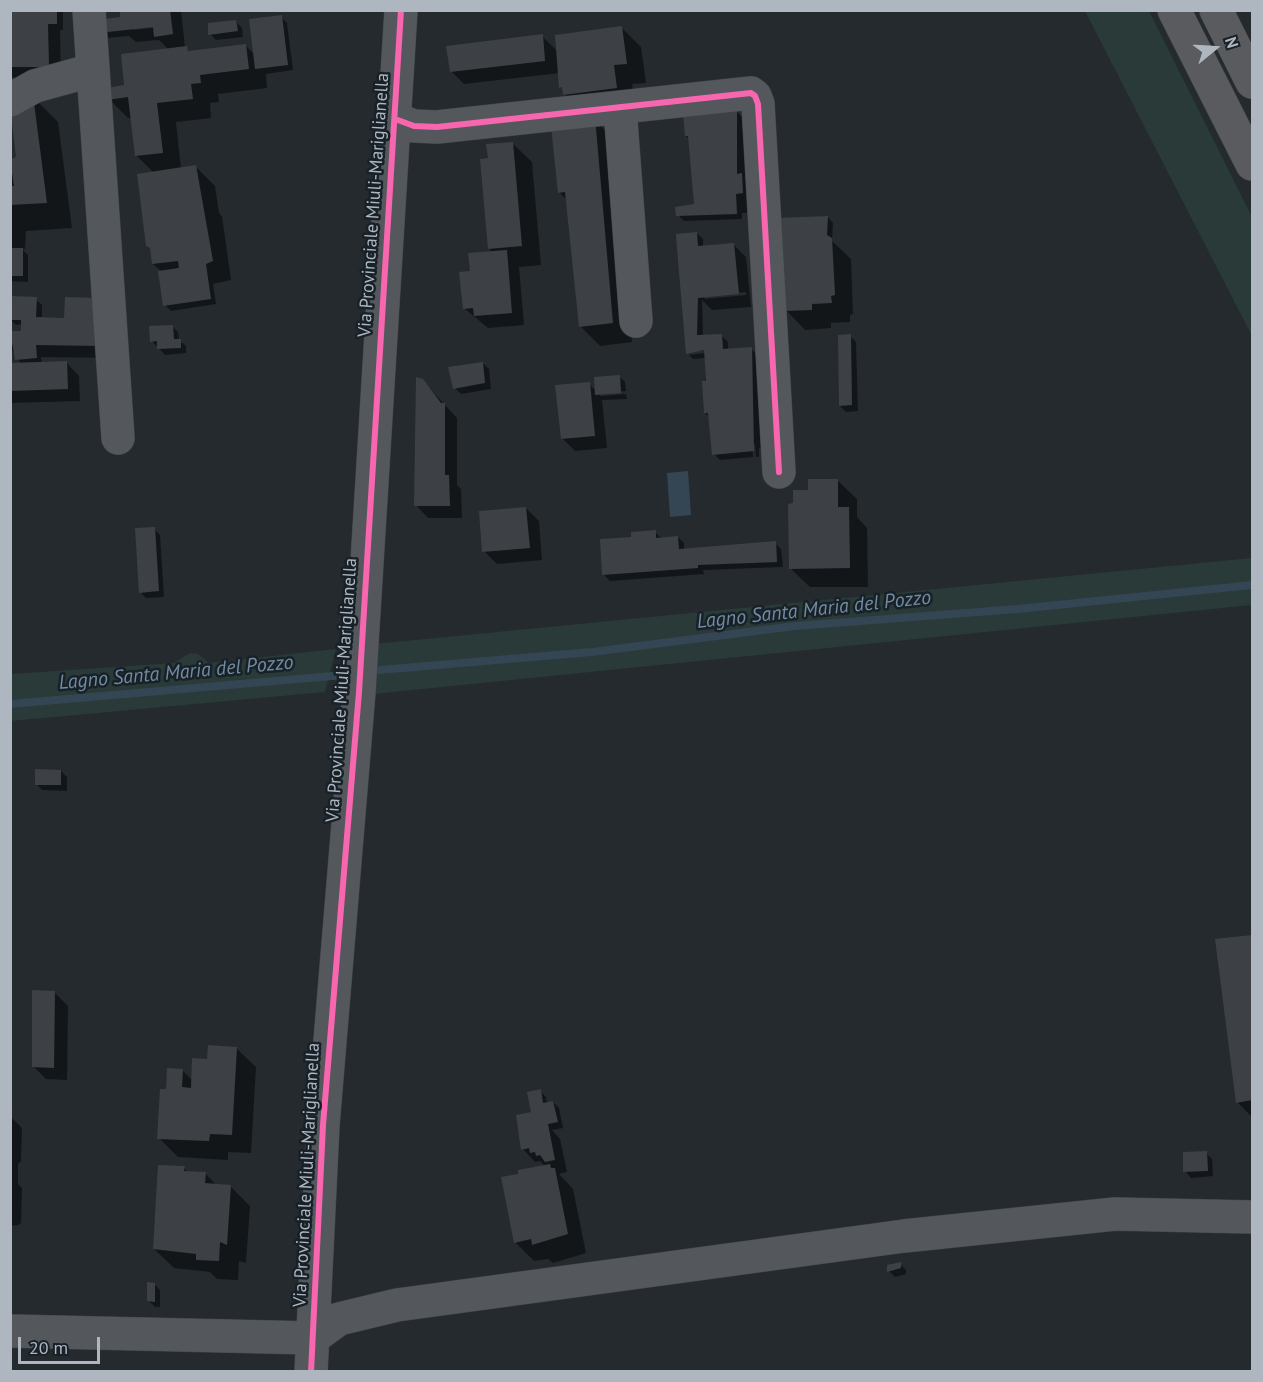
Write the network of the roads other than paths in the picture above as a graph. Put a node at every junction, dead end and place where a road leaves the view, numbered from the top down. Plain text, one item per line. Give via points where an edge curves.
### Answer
1 (89, 10) edge
2 (401, 10) edge
3 (1174, 10) edge
4 (1216, 10) edge
5 (93, 70) junction
6 (1252, 82) edge
7 (10, 100) edge
8 (620, 108) junction
9 (394, 119) junction
10 (1252, 164) edge
11 (636, 321) dead end
12 (118, 438) dead end
13 (779, 472) dead end
14 (1252, 1217) edge
15 (10, 1331) edge
16 (313, 1338) junction
17 (310, 1371) edge

1 - 5 street
2 - 9 street, Via Provinciale Miuli-Mariglianella
3 - 10 highway
4 - 6 highway
5 - 7 street via 35,86
5 - 12 street
8 - 9 street via 437,127 414,126
8 - 11 street
8 - 13 street via 751,93 755,96
9 - 16 street, Via Provinciale Miuli-Mariglianella via 359,692 323,1125
14 - 16 street via 1115,1214 904,1236 397,1305 339,1319
15 - 16 street
16 - 17 street, Via Provinciale Miuli-Mariglianella

